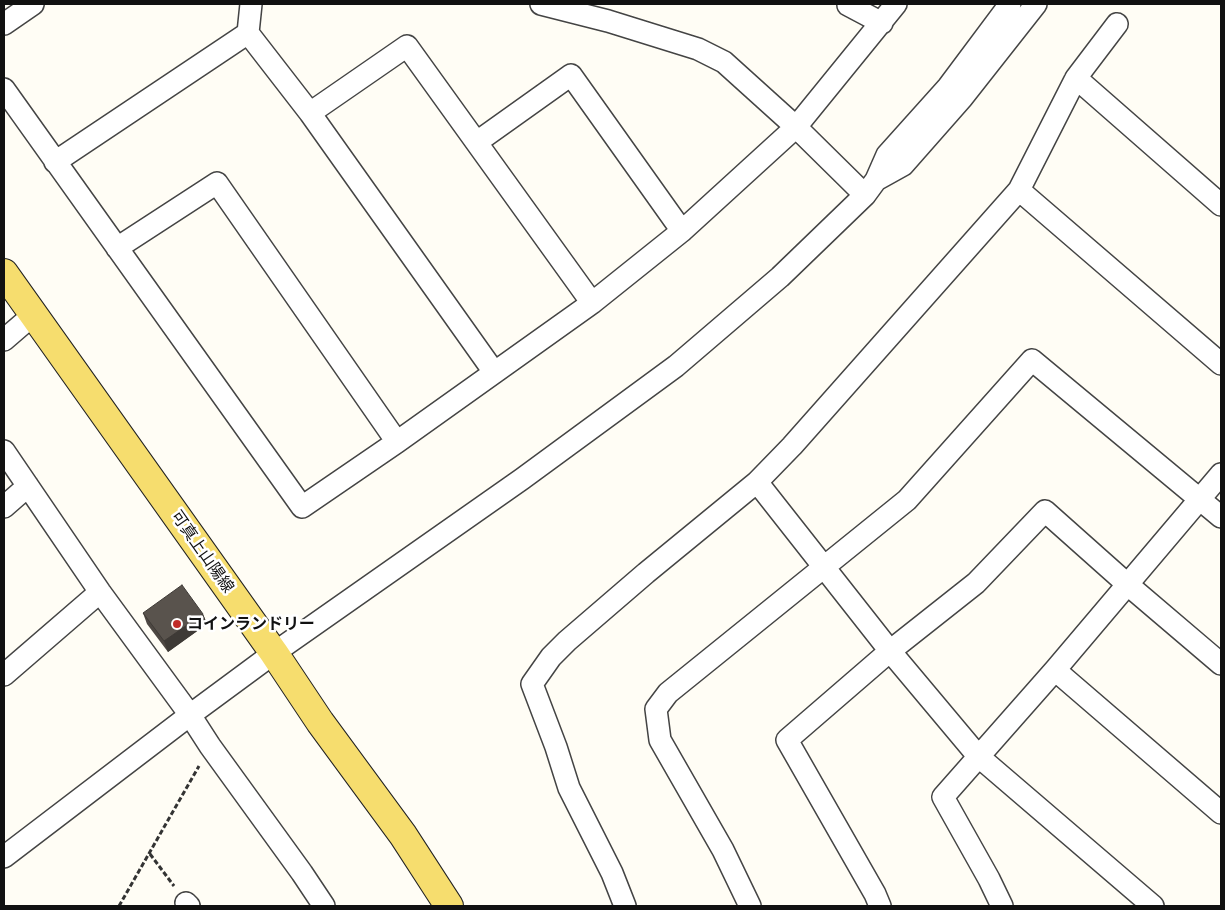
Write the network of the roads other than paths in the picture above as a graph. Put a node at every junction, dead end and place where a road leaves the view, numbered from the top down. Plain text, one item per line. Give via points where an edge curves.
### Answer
1 (33, 4) edge
2 (251, 4) edge
3 (541, 4) edge
4 (848, 4) edge
5 (896, 4) edge
6 (1010, 4) edge
7 (1036, 4) edge
8 (608, 13) edge
9 (882, 23) junction
10 (4, 24) edge
11 (1117, 24) dead end
12 (248, 33) junction
13 (1076, 78) junction
14 (4, 89) edge
15 (310, 113) junction
16 (796, 127) junction
17 (477, 142) junction
18 (56, 162) junction
19 (870, 187) junction
20 (1019, 190) junction
21 (1221, 205) edge
22 (682, 231) junction
23 (116, 248) junction
24 (4, 273) edge
25 (592, 303) junction
26 (33, 315) junction
27 (4, 340) edge
28 (1221, 364) edge
29 (494, 372) junction
30 (397, 442) junction
31 (4, 451) edge
32 (1221, 474) edge
33 (757, 482) junction
34 (28, 486) junction
35 (1200, 499) junction
36 (4, 507) edge
37 (1221, 518) edge
38 (823, 567) junction
39 (1127, 584) junction
40 (100, 592) junction
41 (890, 651) junction
42 (274, 653) junction
43 (1221, 664) edge
44 (1055, 670) junction
45 (4, 675) edge
46 (190, 715) junction
47 (978, 756) junction
48 (1221, 813) edge
49 (4, 857) edge
50 (324, 906) edge
51 (449, 906) edge
52 (626, 906) edge
53 (750, 906) edge
54 (880, 906) edge
55 (1002, 906) edge
56 (1153, 906) edge

1 - 10 street
2 - 12 street
3 - 8 street
4 - 9 street
5 - 9 street
6 - 19 street via 948,87 887,155
7 - 19 street via 962,98 903,165
8 - 16 street via 724,62
9 - 16 street
11 - 13 street
12 - 15 street
12 - 18 street
13 - 20 street
13 - 21 street
14 - 18 street
15 - 17 street via 407,46
15 - 29 street
16 - 19 street
16 - 22 street
17 - 22 street via 571,75
17 - 25 street
18 - 23 street
19 - 42 street via 780,277 676,366 522,480
20 - 28 street
20 - 33 street
22 - 25 street
23 - 30 street via 302,507
23 - 30 street via 217,183
24 - 26 main road, 可真上山陽線
25 - 29 street
26 - 27 street
26 - 42 main road, 可真上山陽線
29 - 30 street
31 - 34 street
32 - 35 street
33 - 38 street
33 - 52 street via 567,641 532,684 569,788
34 - 36 street
34 - 40 street
35 - 37 street
35 - 38 street via 1032,360 907,500
35 - 39 street
38 - 41 street
38 - 53 street via 668,693 656,708 660,740 723,850
39 - 41 street via 1045,510 976,583
39 - 43 street
39 - 44 street
40 - 45 street
40 - 46 street
41 - 47 street
41 - 54 street via 787,740
42 - 46 street
42 - 51 main road, 可真上山陽線 via 403,835
44 - 47 street
44 - 48 street
46 - 49 street
46 - 50 street
47 - 55 street via 943,797
47 - 56 street

